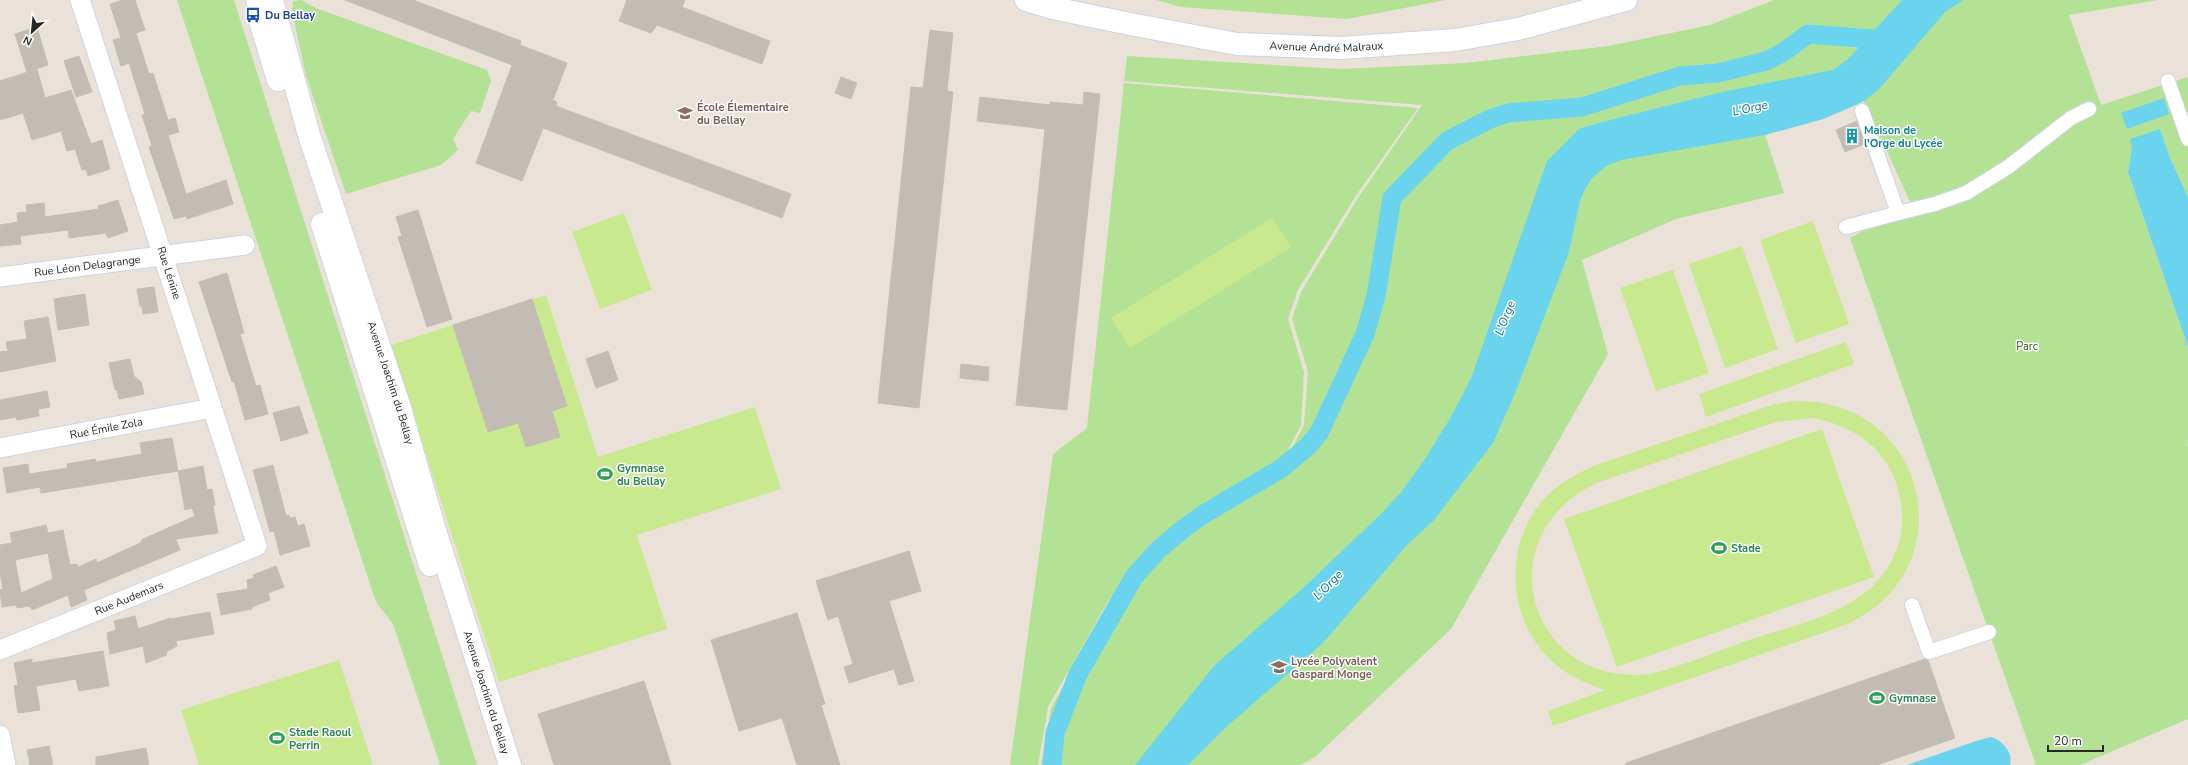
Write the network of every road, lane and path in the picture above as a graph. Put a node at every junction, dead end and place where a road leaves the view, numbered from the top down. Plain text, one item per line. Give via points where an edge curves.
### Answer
1 (80, 0) edge
2 (257, 0) edge
3 (272, 0) edge
4 (1026, 0) edge
5 (1626, 0) edge
6 (2168, 81) dead end
7 (2089, 109) dead end
8 (1862, 111) dead end
9 (2188, 139) edge
10 (1898, 213) junction
11 (1846, 227) dead end
12 (245, 245) dead end
13 (163, 256) junction
14 (0, 278) edge
15 (212, 408) junction
16 (0, 448) edge
17 (257, 546) joint
18 (1912, 605) dead end
19 (1989, 632) dead end
20 (0, 650) edge
21 (0, 736) edge
22 (6, 765) edge
23 (494, 765) edge
24 (510, 765) edge

1 - 13 street, Rue Lénine
2 - 23 street, Avenue Joachim du Bellay via 261,24 287,111
3 - 24 street, Avenue Joachim du Bellay via 310,135 400,408 434,527
4 - 5 street, Avenue André Malraux via 1052,8 1223,42 1341,48 1455,40 1518,29
6 - 9 street
7 - 10 street via 2071,118 2008,167 1966,193
8 - 10 street
10 - 11 street
12 - 13 street, Rue Léon Delagrange
13 - 14 street, Rue Léon Delagrange
13 - 15 street, Rue Lénine
15 - 16 street, Rue Émile Zola
15 - 17 street, Rue Lénine
17 - 20 street, Rue Audemars
18 - 19 street via 1930,652
21 - 22 street

